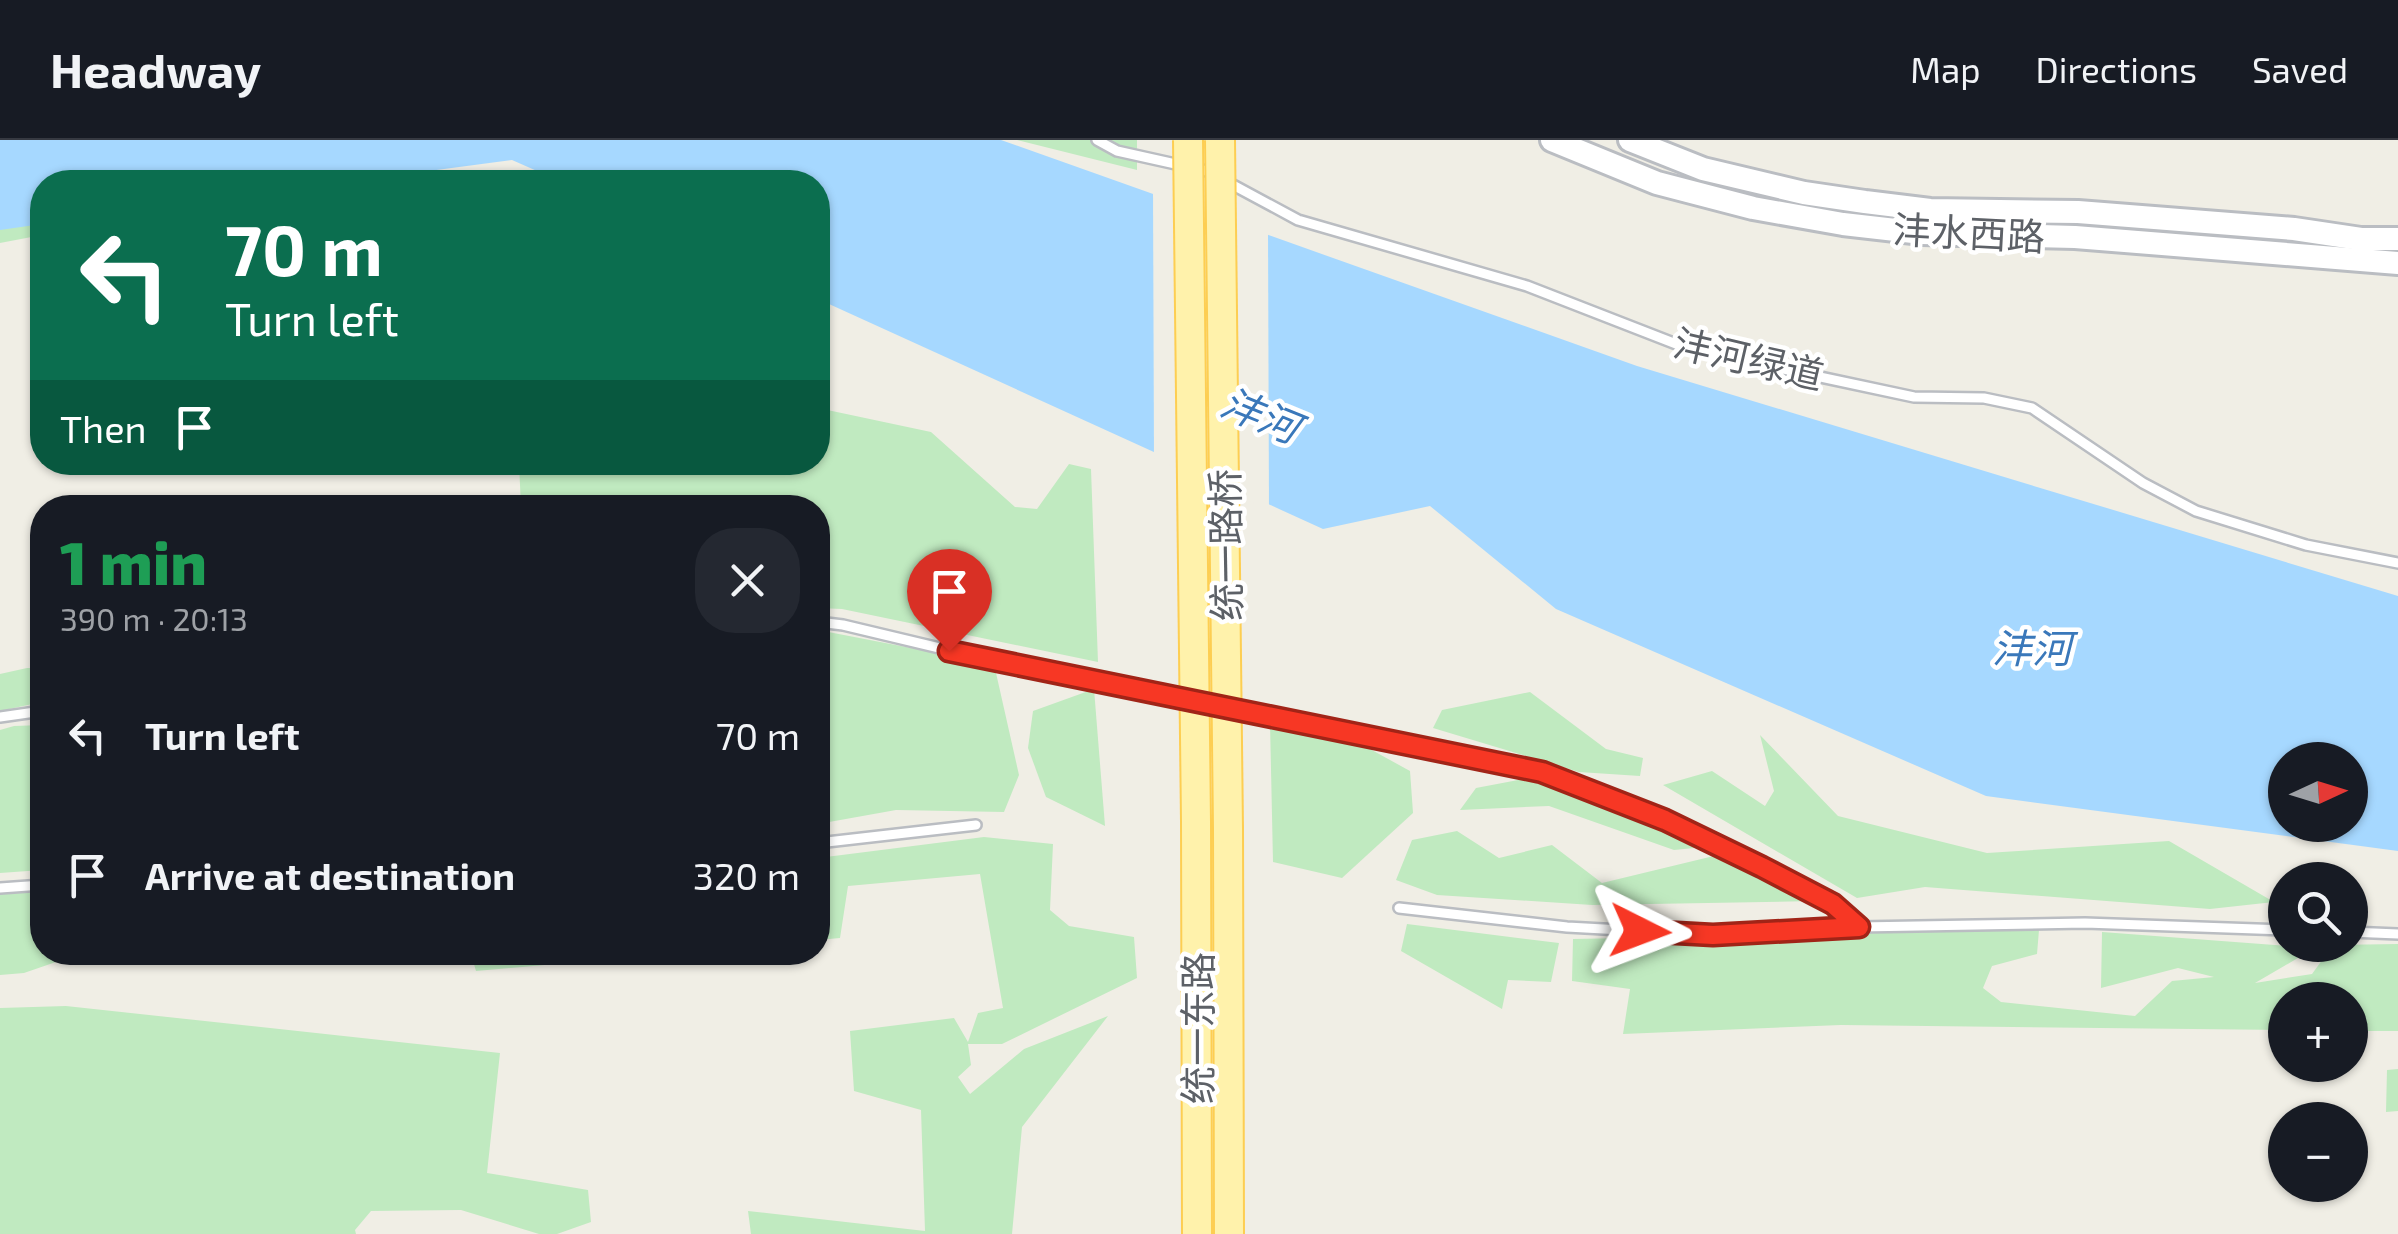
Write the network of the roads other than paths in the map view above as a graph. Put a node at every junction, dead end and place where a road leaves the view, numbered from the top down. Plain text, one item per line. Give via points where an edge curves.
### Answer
1 (1097, 140) edge
2 (1188, 140) edge
3 (1220, 140) edge
4 (1552, 140) edge
5 (1630, 140) edge
6 (2398, 239) edge
7 (2398, 262) edge
8 (2398, 563) edge
9 (830, 623) edge
10 (30, 713) edge
11 (0, 717) edge
12 (1196, 822) joint
13 (976, 824) dead end
14 (1228, 830) joint
15 (830, 842) edge
16 (30, 885) edge
17 (0, 888) edge
18 (1398, 908) dead end
19 (1859, 927) junction
20 (2268, 929) edge
21 (2368, 933) edge
22 (2398, 934) edge
23 (1198, 1234) edge
24 (1230, 1234) edge

1 - 8 lane, 沣河绿道 via 1117,151 1208,171 1298,220 1527,286 1689,350 1914,397 1984,398 2032,408 2196,511 2306,545
2 - 12 main road, 统一路桥, bridge
3 - 14 main road, 统一路桥, bridge
4 - 7 street, 沣水西路 via 1657,182 1843,224
5 - 6 street, 沣水西路 via 1703,169 1865,202
9 - 19 lane via 1542,772 1762,867 1833,904
10 - 11 lane
12 - 23 main road, 统一东路
13 - 15 lane
14 - 24 main road, 统一东路
16 - 17 lane
18 - 19 lane via 1567,928 1713,935
19 - 20 lane
21 - 22 lane

